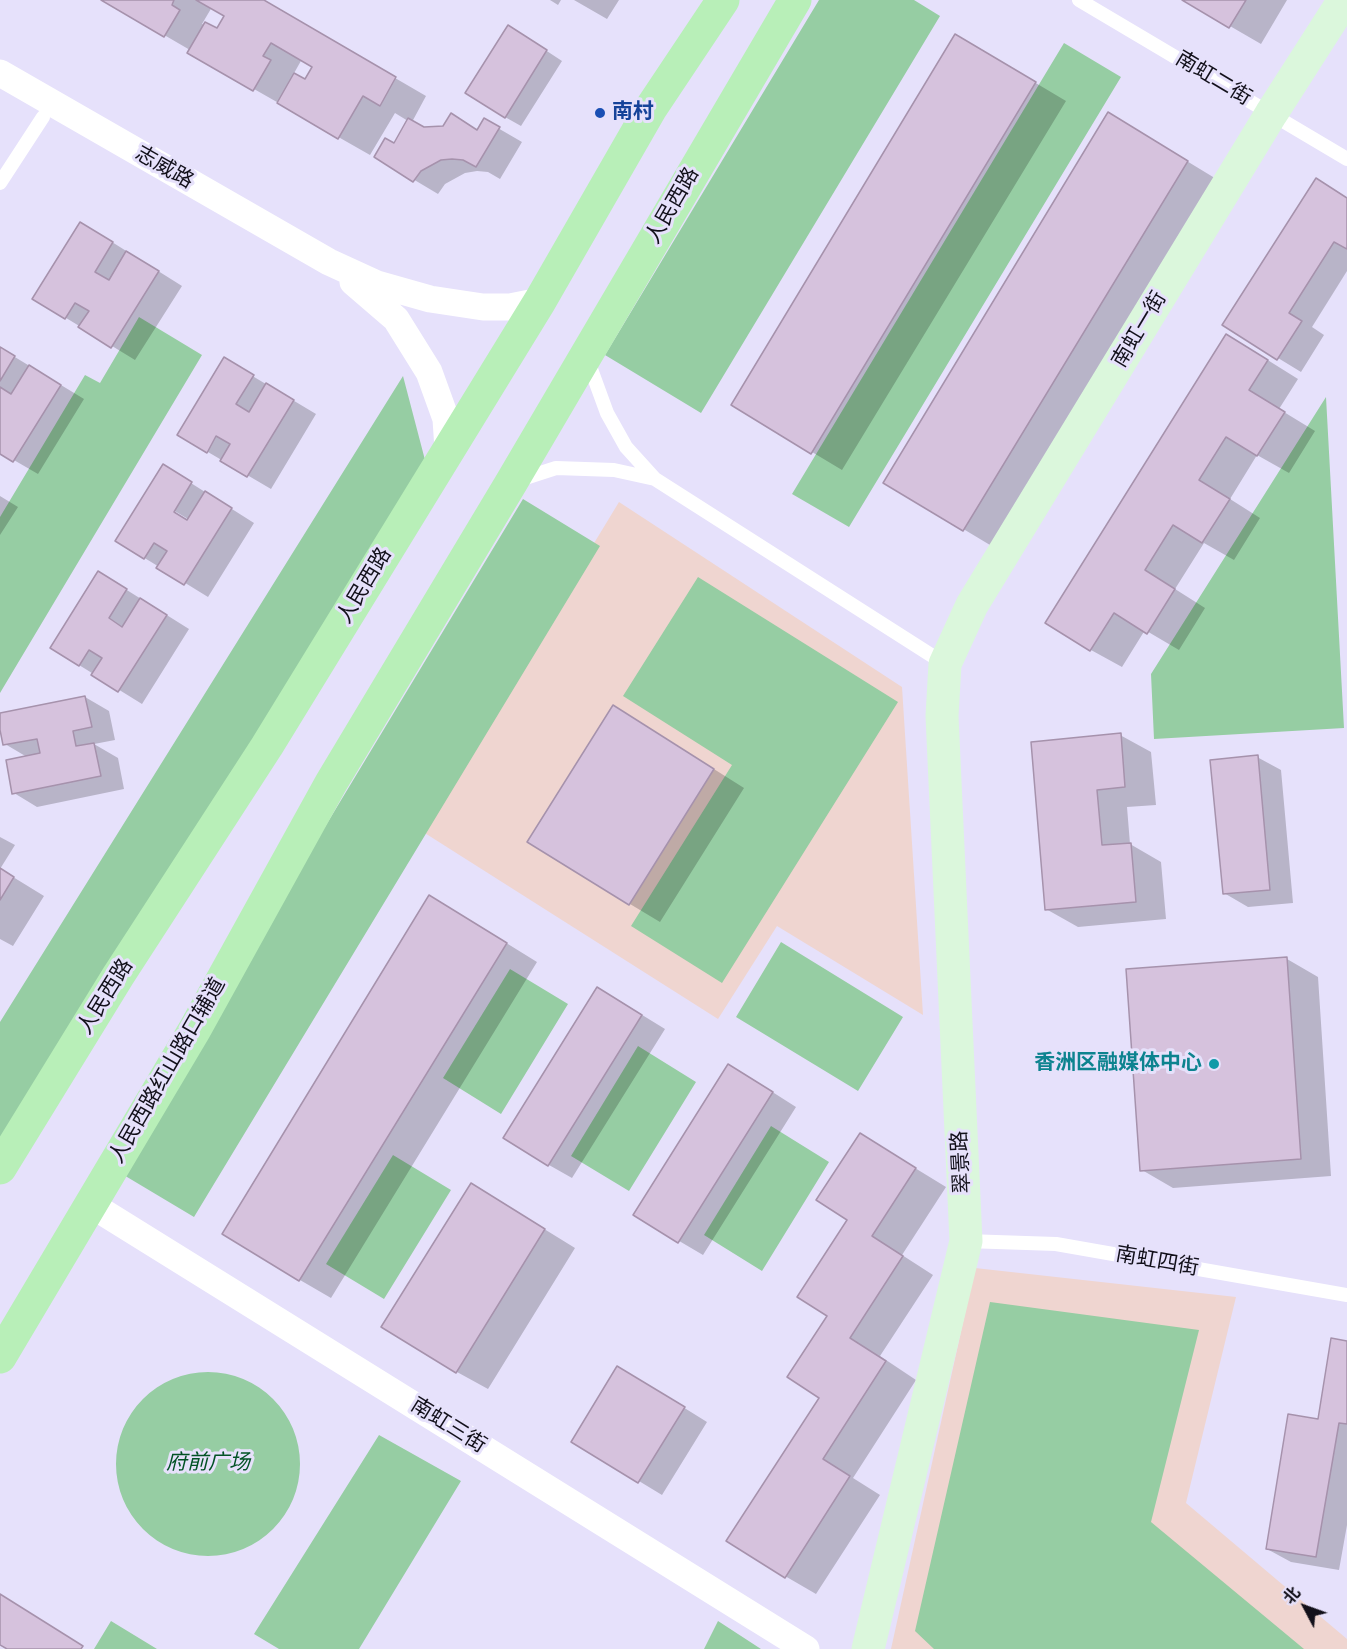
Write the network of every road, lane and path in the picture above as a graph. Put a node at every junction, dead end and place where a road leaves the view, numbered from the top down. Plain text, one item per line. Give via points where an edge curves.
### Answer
1 (707, 0) edge
2 (723, 0) edge
3 (795, 0) edge
4 (1079, 0) edge
5 (1344, 0) edge
6 (0, 73) edge
7 (651, 108) junction
8 (1271, 114) junction
9 (43, 117) dead end
10 (1347, 159) edge
11 (0, 183) edge
12 (329, 262) junction
13 (540, 301) junction
14 (586, 355) junction
15 (448, 449) junction
16 (656, 479) junction
17 (511, 483) junction
18 (945, 664) junction
19 (331, 783) joint
20 (0, 1168) edge
21 (90, 1204) junction
22 (966, 1241) junction
23 (1347, 1295) edge
24 (0, 1357) edge
25 (806, 1649) edge
26 (868, 1649) edge

1 - 7 main road
2 - 7 main road, 人民西路
3 - 14 main road, 人民西路
4 - 8 lane, 南虹二街
5 - 8 main road, 南虹一街
6 - 12 street, 志威路
7 - 13 main road, 人民西路
8 - 10 lane, 南虹二街
8 - 18 main road, 南虹一街 via 977,596
9 - 11 lane
12 - 13 street, 志威路 via 377,284 430,299 483,307
12 - 15 street, 志威路 via 396,319 429,372 446,419
13 - 15 main road, 人民西路
14 - 16 lane via 607,413 626,447
14 - 17 main road, 人民西路
15 - 20 main road, 人民西路 via 267,746
16 - 17 lane via 614,470 556,468
16 - 18 lane
17 - 19 main road, 人民西路
18 - 22 main road, 翠景路 via 942,716
19 - 21 main road, 人民西路红山路口辅道 via 195,1029
21 - 24 main road, 人民西路红山路口辅道
21 - 25 street, 南虹三街
22 - 23 lane, 南虹四街 via 1056,1245
22 - 26 main road, 翠景路

